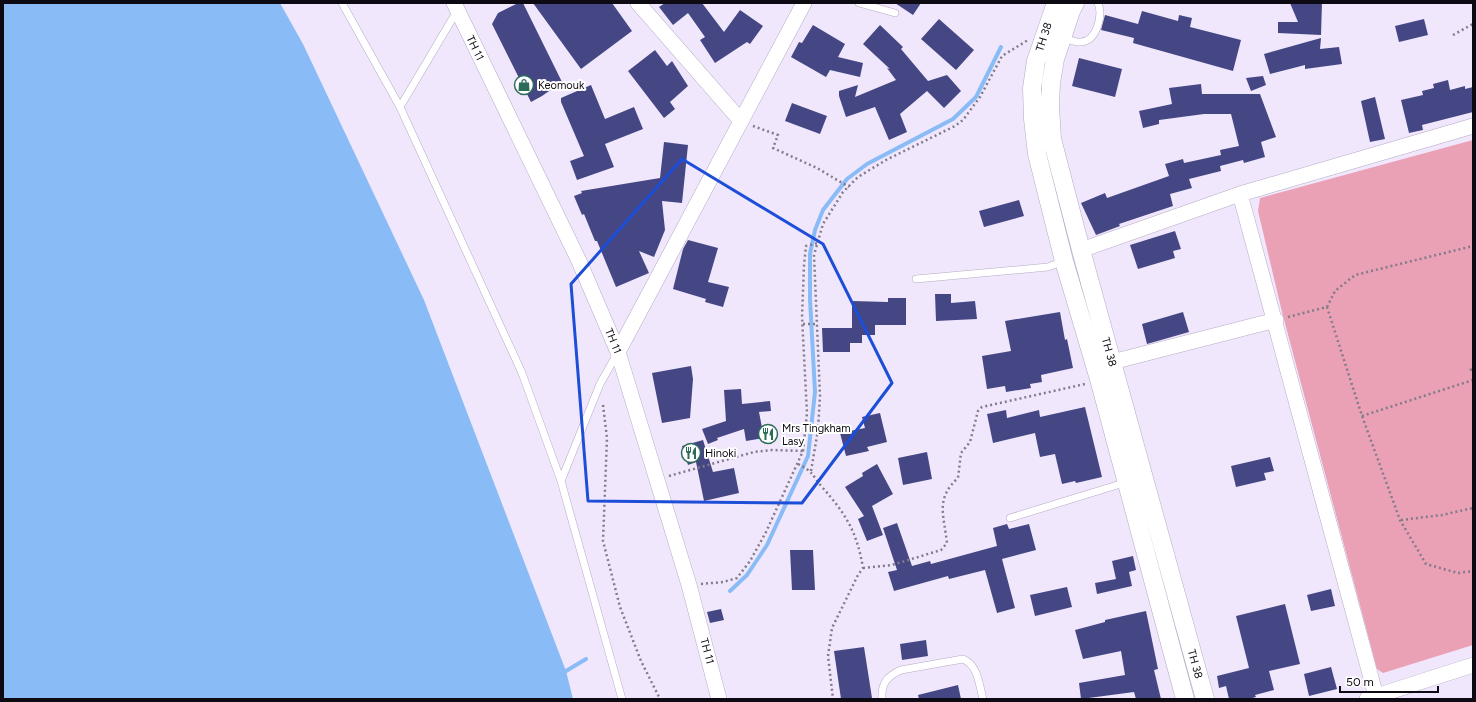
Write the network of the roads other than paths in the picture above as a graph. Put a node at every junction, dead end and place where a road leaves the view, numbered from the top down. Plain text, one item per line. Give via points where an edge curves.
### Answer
1 (342, 3) edge
2 (638, 3) edge
3 (804, 3) edge
4 (859, 3) edge
5 (1056, 3) edge
6 (1075, 3) edge
7 (1098, 3) edge
8 (456, 7) edge
9 (895, 13) dead end
10 (1054, 36) junction
11 (400, 107) junction
12 (741, 121) junction
13 (1473, 126) edge
14 (1240, 194) junction
15 (1081, 250) junction
16 (1064, 261) junction
17 (916, 279) dead end
18 (1276, 320) junction
19 (618, 352) junction
20 (1112, 362) junction
21 (560, 481) junction
22 (1127, 482) junction
23 (1010, 518) dead end
24 (1473, 665) edge
25 (1371, 698) edge
26 (622, 699) edge
27 (719, 699) edge
28 (882, 699) edge
29 (983, 699) edge
30 (1185, 699) edge
31 (1205, 699) edge

1 - 11 lane
2 - 12 street
3 - 12 street
4 - 9 lane
5 - 10 street, TH 38
6 - 10 street, TH 38
7 - 10 lane via 1098,24 1088,40 1081,43
8 - 11 lane
8 - 19 street, TH 11 via 579,261
10 - 15 street, TH 38 via 1055,59 1050,106 1052,139
10 - 16 street, TH 38 via 1036,61 1032,88 1033,119 1037,154
11 - 21 lane via 522,373
12 - 19 street
13 - 14 street
14 - 15 street
14 - 18 street
15 - 20 street, TH 38
16 - 17 lane via 1048,267
16 - 22 street, TH 38
18 - 20 street
18 - 25 street
19 - 21 lane via 600,384
19 - 27 street, TH 11 via 689,585
20 - 31 street, TH 38
21 - 26 lane
22 - 23 lane
22 - 30 street, TH 38
24 - 25 street
28 - 29 lane via 881,690 892,673 963,659 970,661 974,667

